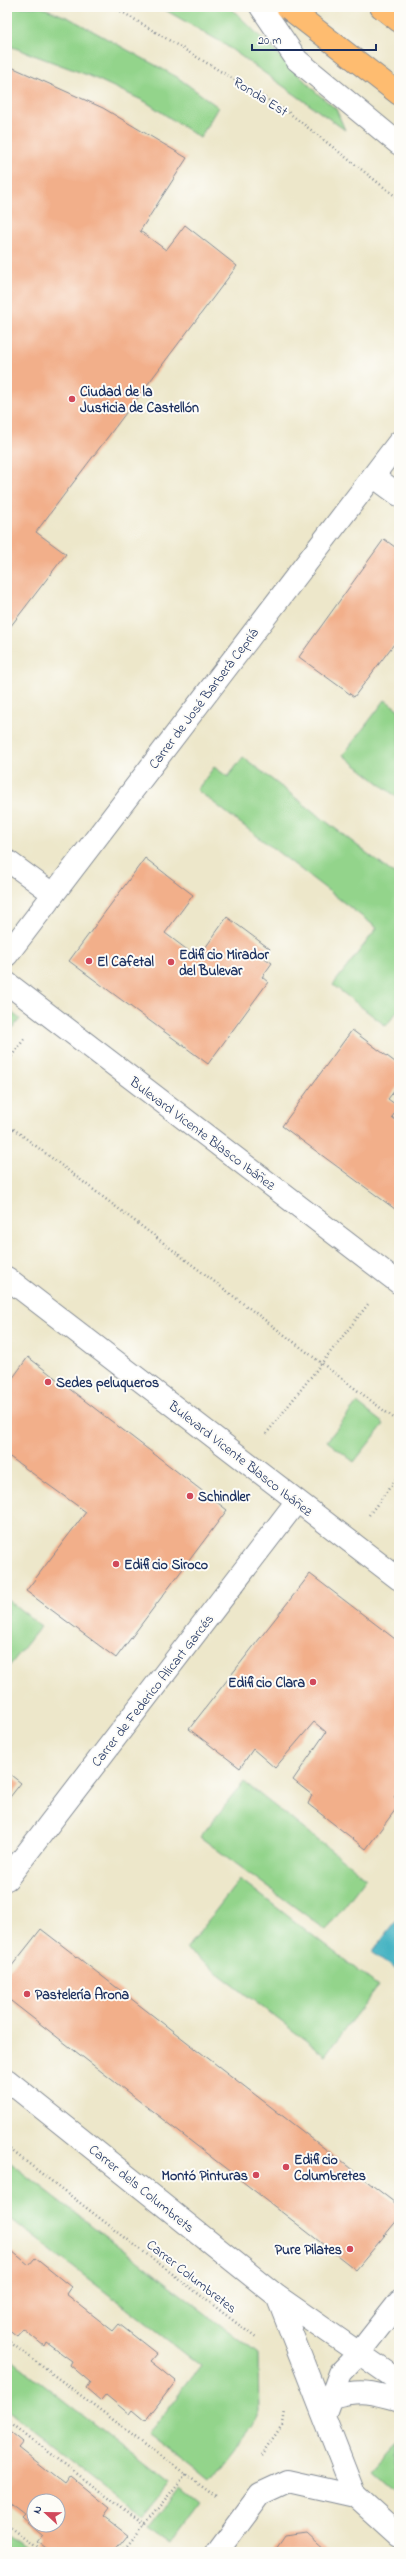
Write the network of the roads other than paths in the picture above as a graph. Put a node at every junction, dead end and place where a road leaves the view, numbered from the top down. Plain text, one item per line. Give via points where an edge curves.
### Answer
1 (261, 7) edge
2 (287, 7) edge
3 (380, 7) edge
4 (399, 21) edge
5 (399, 94) edge
6 (399, 144) edge
7 (399, 442) edge
8 (373, 476) junction
9 (399, 495) edge
10 (8, 861) dead end
11 (53, 894) junction
12 (7, 955) edge
13 (7, 983) edge
14 (7, 1278) edge
15 (395, 1279) edge
16 (297, 1501) junction
17 (399, 1579) edge
18 (7, 1880) edge
19 (7, 2080) edge
20 (277, 2296) junction
21 (399, 2302) edge
22 (358, 2354) junction
23 (399, 2381) edge
24 (399, 2400) edge
25 (328, 2406) junction
26 (355, 2496) junction
27 (399, 2536) edge
28 (217, 2552) edge

1 - 6 street via 297,60
2 - 5 main road
3 - 4 main road
7 - 8 street, Carrer de José Barberá Cepriá
8 - 9 street
8 - 11 street, Carrer de José Barberá Cepriá
10 - 11 lane
11 - 12 street, Carrer de José Barberá Cepriá
13 - 15 street, Bulevard Vicente Blasco Ibáñez
14 - 16 street, Bulevard Vicente Blasco Ibáñez
16 - 17 street, Bulevard Vicente Blasco Ibáñez
16 - 18 street, Carrer de Federico Alicart Garcés
19 - 20 street, Carrer dels Columbrets
20 - 22 street, Carrer dels Columbrets
20 - 25 street, Carrer dels Columbrets
21 - 22 street
22 - 23 street, Carrer dels Columbrets
22 - 25 street via 340,2373
24 - 25 street via 380,2394 355,2391
25 - 26 street, Carrer dels Columbrets
26 - 27 street, Carrer dels Columbrets
26 - 28 street, Carrer dels Columbrets via 288,2481 260,2494

